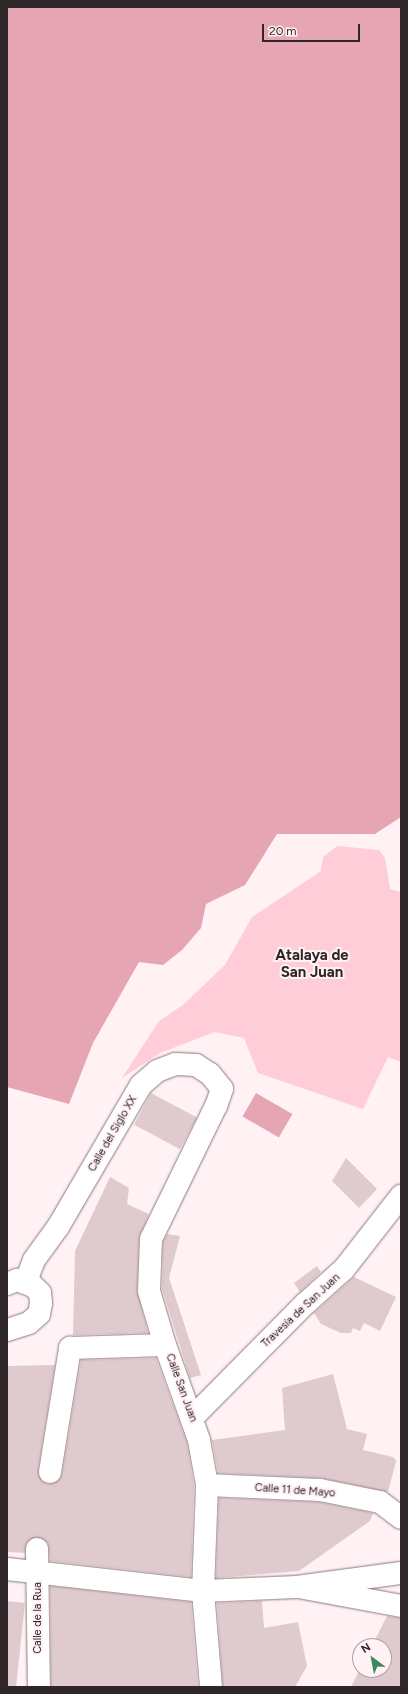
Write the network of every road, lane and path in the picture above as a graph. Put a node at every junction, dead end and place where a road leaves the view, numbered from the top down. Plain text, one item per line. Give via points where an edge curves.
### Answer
1 (216, 1106) joint
2 (401, 1196) edge
3 (16, 1283) edge
4 (7, 1330) edge
5 (165, 1345) junction
6 (192, 1418) junction
7 (50, 1472) dead end
8 (207, 1485) junction
9 (401, 1518) edge
10 (37, 1549) dead end
11 (7, 1569) edge
12 (38, 1572) junction
13 (401, 1573) edge
14 (297, 1586) junction
15 (202, 1591) junction
16 (401, 1606) edge
17 (39, 1687) edge
18 (211, 1687) edge

1 - 3 street, Calle del Siglo XX via 222,1089 210,1074 196,1065 175,1064 157,1071 141,1085 58,1227
1 - 5 street, Calle San Juan via 151,1239 149,1291
2 - 6 street, Travesía de San Juan via 344,1269 305,1304
3 - 4 street, Calle del Siglo XX via 40,1293 39,1314 29,1323
5 - 6 street, Calle San Juan
5 - 7 street via 70,1348
6 - 8 street, Calle San Juan via 199,1440
8 - 9 street, Calle 11 de Mayo via 320,1490 380,1502
8 - 15 street, Calle San Juan
10 - 12 street, Calle de la Rua
11 - 12 street
12 - 15 street
12 - 17 street, Calle de la Rua
13 - 14 street
14 - 15 street
14 - 16 street
15 - 18 street, Calle San Juan

